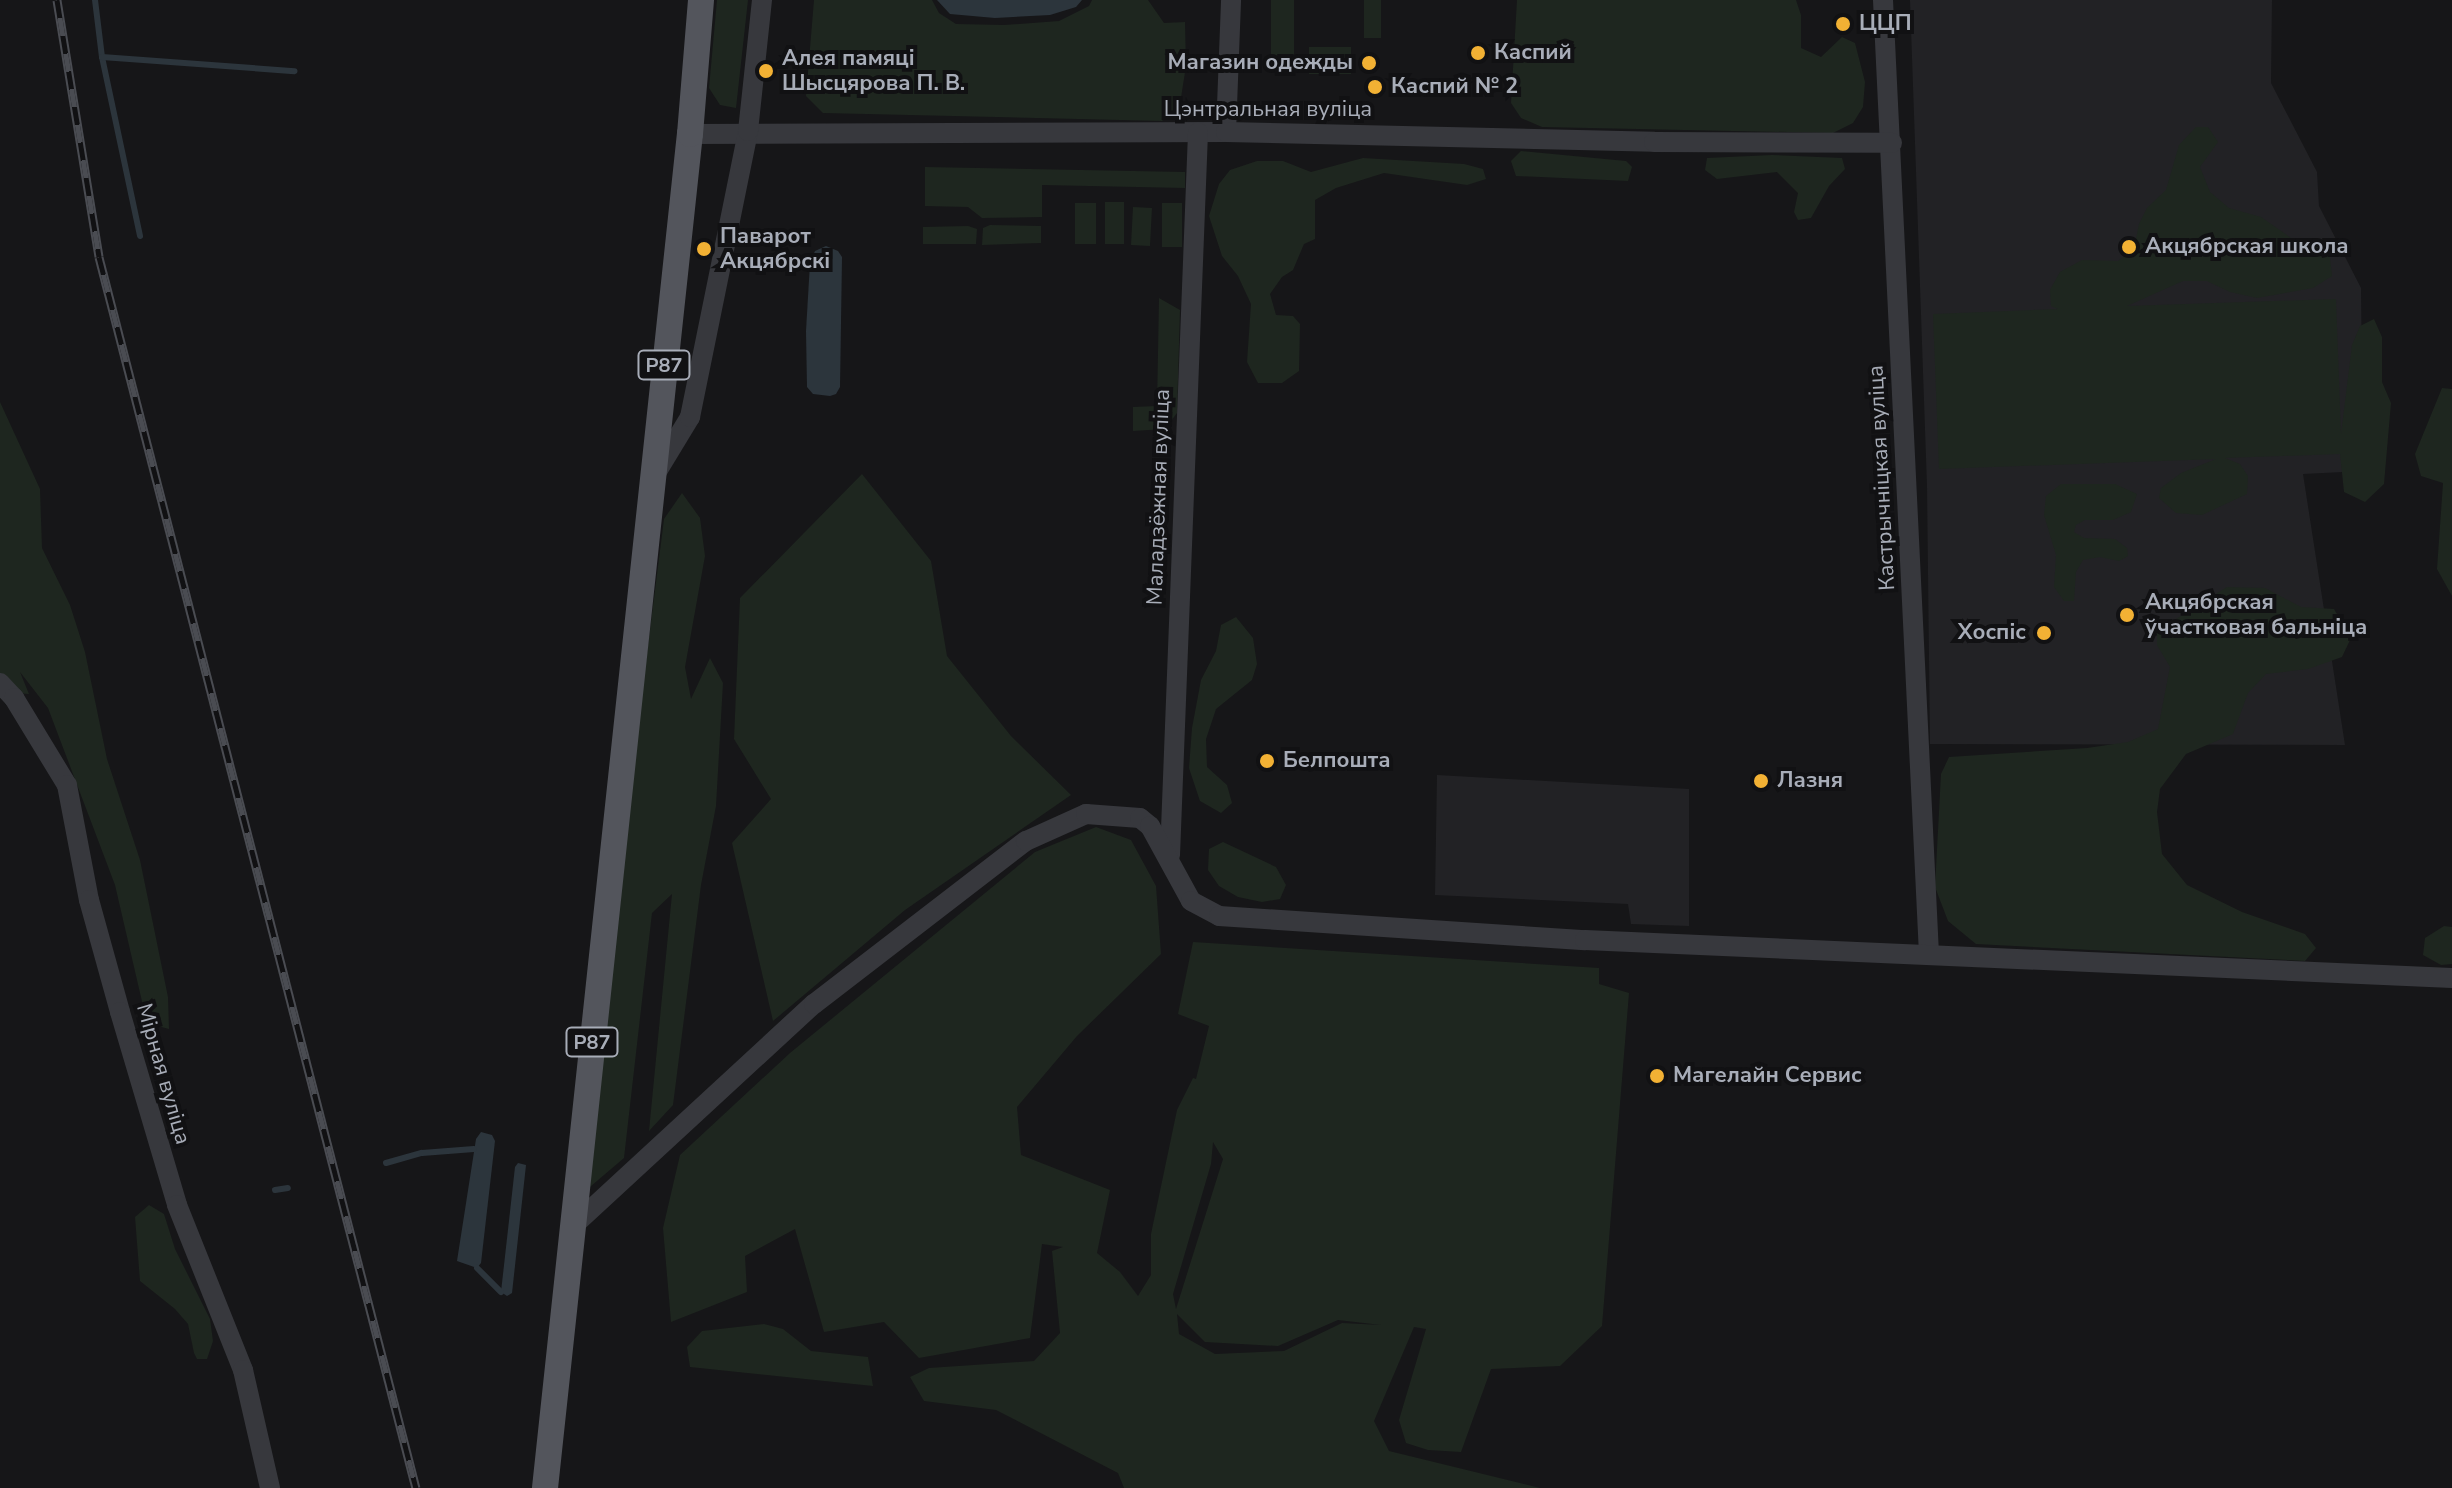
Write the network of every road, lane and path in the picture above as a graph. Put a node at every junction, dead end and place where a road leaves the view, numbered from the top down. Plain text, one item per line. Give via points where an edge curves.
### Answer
1 (701, 0) edge
2 (762, 0) edge
3 (1231, 0) edge
4 (1883, 0) edge
5 (748, 131) junction
6 (1226, 132) junction
7 (1198, 133) junction
8 (690, 134) junction
9 (1892, 143) junction
10 (654, 477) junction
11 (0, 683) edge
12 (1173, 794) junction
13 (1140, 818) junction
14 (1169, 863) junction
15 (1929, 955) junction
16 (2452, 978) edge
17 (573, 1226) junction
18 (270, 1488) edge
19 (545, 1488) edge

1 - 8 main road, Р87
2 - 5 street
3 - 6 street
4 - 9 street, Кастрычніцкая вуліца
5 - 7 street, Цэнтральная вуліца
5 - 8 street, Цэнтральная вуліца
5 - 10 street via 690,417
6 - 7 street, Цэнтральная вуліца
6 - 9 street, Цэнтральная вуліца
7 - 12 street, Маладзёжная вуліца
8 - 10 main road, Р87
9 - 15 street, Кастрычніцкая вуліца
10 - 17 main road, Р87
11 - 18 street, Мірная вуліца via 67,785 89,900 120,1012 177,1205 243,1370
12 - 13 street
12 - 14 street, Маладзёжная вуліца
13 - 14 street via 1159,837
13 - 17 street via 1086,814 1026,841 814,1004
14 - 15 street via 1191,901 1219,916
15 - 16 street
17 - 19 main road, Р87

